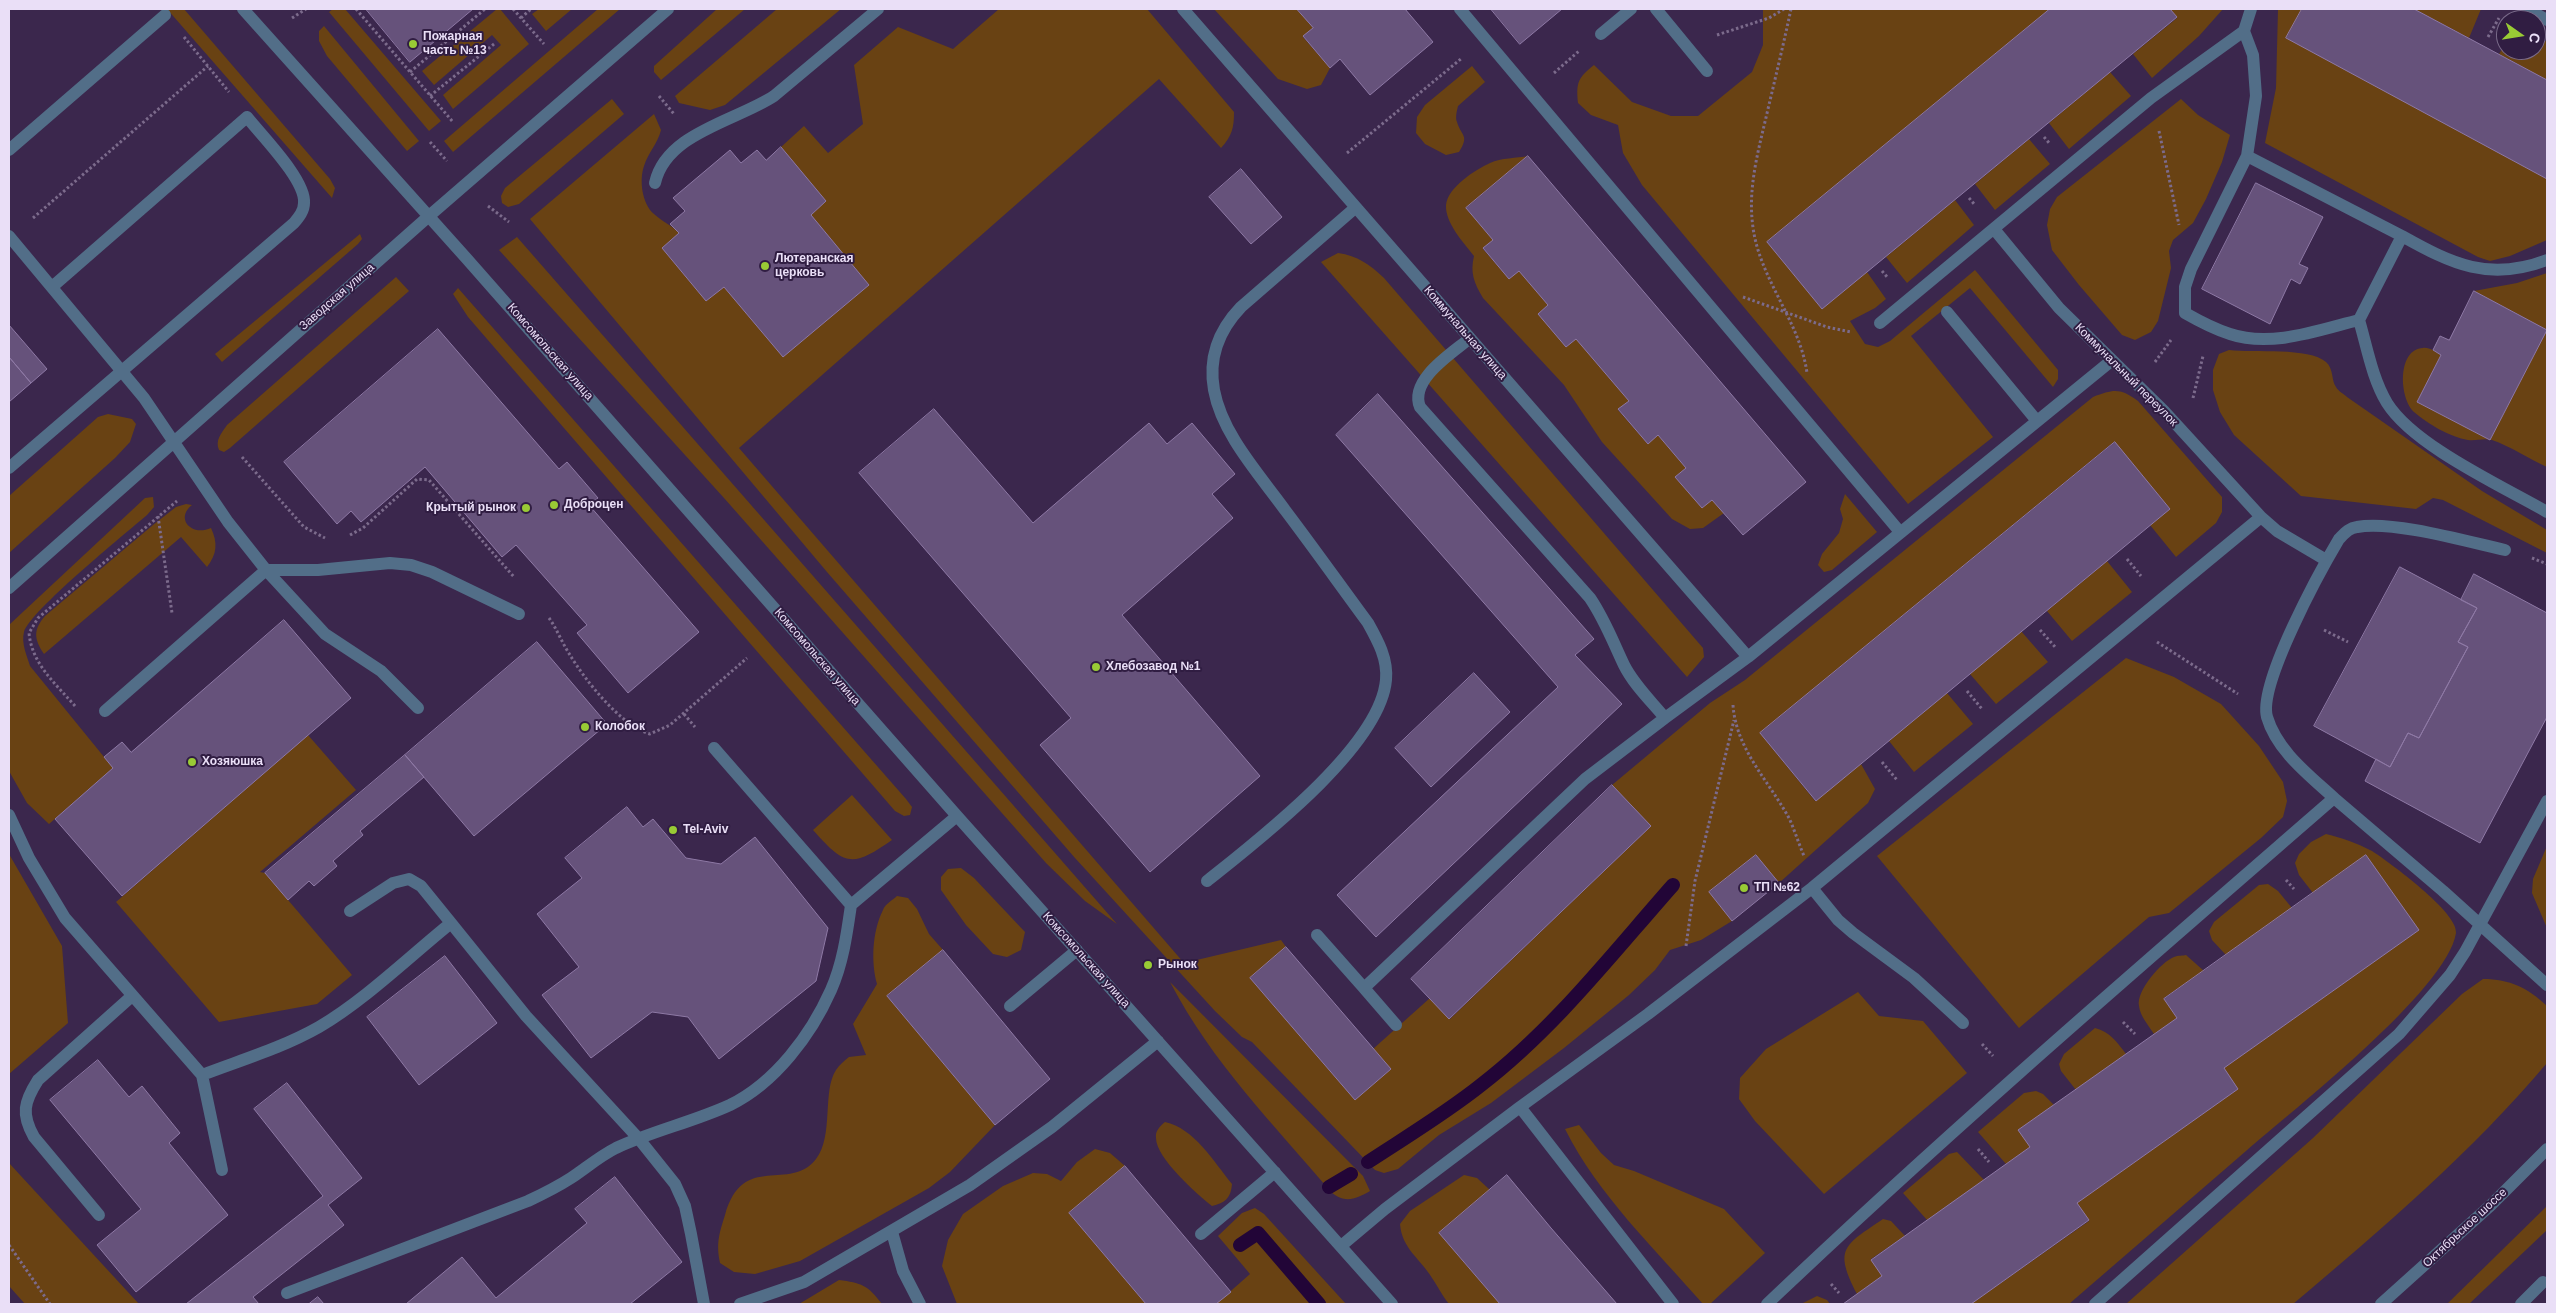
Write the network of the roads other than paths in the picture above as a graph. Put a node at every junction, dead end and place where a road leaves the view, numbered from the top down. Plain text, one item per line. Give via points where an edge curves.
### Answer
1 (243, 9) edge
2 (668, 9) edge
3 (878, 9) edge
4 (1183, 9) edge
5 (1460, 9) edge
6 (1631, 9) edge
7 (1656, 9) edge
8 (2251, 9) edge
9 (2527, 9) edge
10 (165, 15) road end
11 (2547, 20) edge
12 (2244, 31) junction
13 (1601, 34) road end
14 (1707, 71) dead end
15 (9, 150) edge
16 (2247, 156) junction
17 (654, 183) dead end
18 (1355, 208) junction
19 (429, 216) junction
20 (1994, 229) junction
21 (9, 236) edge
22 (2402, 236) junction
23 (2547, 260) edge
24 (52, 287) junction
25 (1947, 312) dead end
26 (2359, 320) junction
27 (1880, 323) road end
28 (1470, 339) junction
29 (2111, 360) junction
30 (122, 371) junction
31 (2037, 421) junction
32 (174, 440) junction
33 (9, 468) edge
34 (2547, 512) edge
35 (2262, 518) junction
36 (1900, 532) junction
37 (2505, 550) dead end
38 (2326, 560) junction
39 (266, 570) junction
40 (9, 588) edge
41 (519, 614) dead end
42 (1748, 657) junction
43 (418, 708) dead end
44 (105, 711) dead end
45 (1665, 718) junction
46 (714, 748) dead end
47 (2334, 798) junction
48 (2547, 801) edge
49 (9, 815) edge
50 (957, 816) junction
51 (1207, 881) dead end
52 (1812, 888) junction
53 (851, 905) junction
54 (350, 911) dead end
55 (451, 922) junction
56 (2482, 925) junction
57 (1316, 935) dead end
58 (1077, 950) junction
59 (2547, 985) edge
60 (1364, 988) junction
61 (132, 996) junction
62 (1010, 1006) dead end
63 (1396, 1024) dead end
64 (1963, 1024) road end
65 (1158, 1041) junction
66 (202, 1075) junction
67 (1520, 1107) junction
68 (639, 1139) junction
69 (2547, 1149) edge
70 (222, 1170) dead end
71 (1275, 1172) junction
72 (99, 1215) dead end
73 (892, 1232) junction
74 (1201, 1234) dead end
75 (1341, 1246) junction
76 (2543, 1282) dead end
77 (286, 1293) dead end
78 (704, 1304) edge
79 (740, 1304) edge
80 (920, 1304) edge
81 (1392, 1304) edge
82 (1673, 1304) edge
83 (1767, 1304) edge
84 (2095, 1304) edge
85 (2381, 1304) edge
86 (2521, 1304) edge

1 - 19 street, Комсомольская улица
2 - 19 street, Заводская улица
3 - 17 street via 774,96 683,143 663,165
4 - 18 street, Коммунальная улица
5 - 36 street
6 - 13 street
7 - 14 street
8 - 12 street
9 - 11 street
10 - 15 street
12 - 16 street via 2256,75
12 - 20 street via 2151,98
16 - 22 street
16 - 26 street via 2191,269 2185,287 2185,313 2231,334 2267,339 2314,332
18 - 28 street, Коммунальная улица
18 - 51 street via 1227,322 1214,353 1213,373 1214,390 1233,435 1368,623 1379,644 1385,661 1382,700 1370,721 1318,786 1266,834
19 - 32 street, Заводская улица
19 - 50 street, Комсомольская улица
20 - 27 street
20 - 29 street, Коммунальный переулок via 2053,301
21 - 24 street
22 - 23 street via 2441,258 2475,269 2497,270
22 - 26 street
24 - 30 street
24 - 30 street via 247,117 299,184 304,193 302,213
25 - 31 street
26 - 34 street via 2378,384 2388,404 2401,419 2440,450
28 - 42 street, Коммунальная улица
28 - 45 street via 1425,379 1418,389 1420,407 1590,598 1634,682
29 - 31 street
29 - 35 street, Коммунальный переулок
30 - 32 street
30 - 33 street
31 - 36 street
32 - 39 street via 228,522
32 - 40 street, Заводская улица
35 - 38 street, Коммунальный переулок
35 - 52 street
36 - 42 street
37 - 38 street via 2398,528 2358,526 2347,530
38 - 47 street via 2266,697 2267,715 2274,734 2288,754
39 - 41 street via 318,570 390,563 411,565
39 - 43 street via 324,634 381,671
39 - 44 street
42 - 45 street
45 - 60 street via 1585,779
46 - 53 street
47 - 56 street
47 - 83 street via 2013,1079
48 - 56 street
49 - 61 street via 29,858 65,918
50 - 53 street
50 - 58 street, Комсомольская улица
52 - 64 street via 1838,920 1914,978
52 - 67 street via 1686,986
53 - 68 street via 842,957 832,989 795,1049 776,1070 757,1088 732,1104
54 - 55 street via 393,883 410,879 421,886
55 - 66 street via 346,1009 320,1026 294,1040
55 - 68 street via 544,1037
56 - 59 street
56 - 84 street via 2450,975 2400,1034
57 - 60 street
58 - 62 street
58 - 65 street, Комсомольская улица
60 - 63 street
61 - 66 street
61 - 72 street via 38,1080 29,1094 26,1108 26,1122 34,1137
65 - 71 street, Комсомольская улица
65 - 73 street via 1018,1153
66 - 70 street
67 - 75 street
67 - 82 street
68 - 77 street via 615,1148 528,1201
68 - 78 street via 676,1184 685,1206
69 - 85 street, Октябрьское шоссе via 2491,1205
71 - 74 street
71 - 75 street, Комсомольская улица
73 - 79 street via 804,1282
73 - 80 street via 903,1271
75 - 81 street, Комсомольская улица
76 - 86 street

